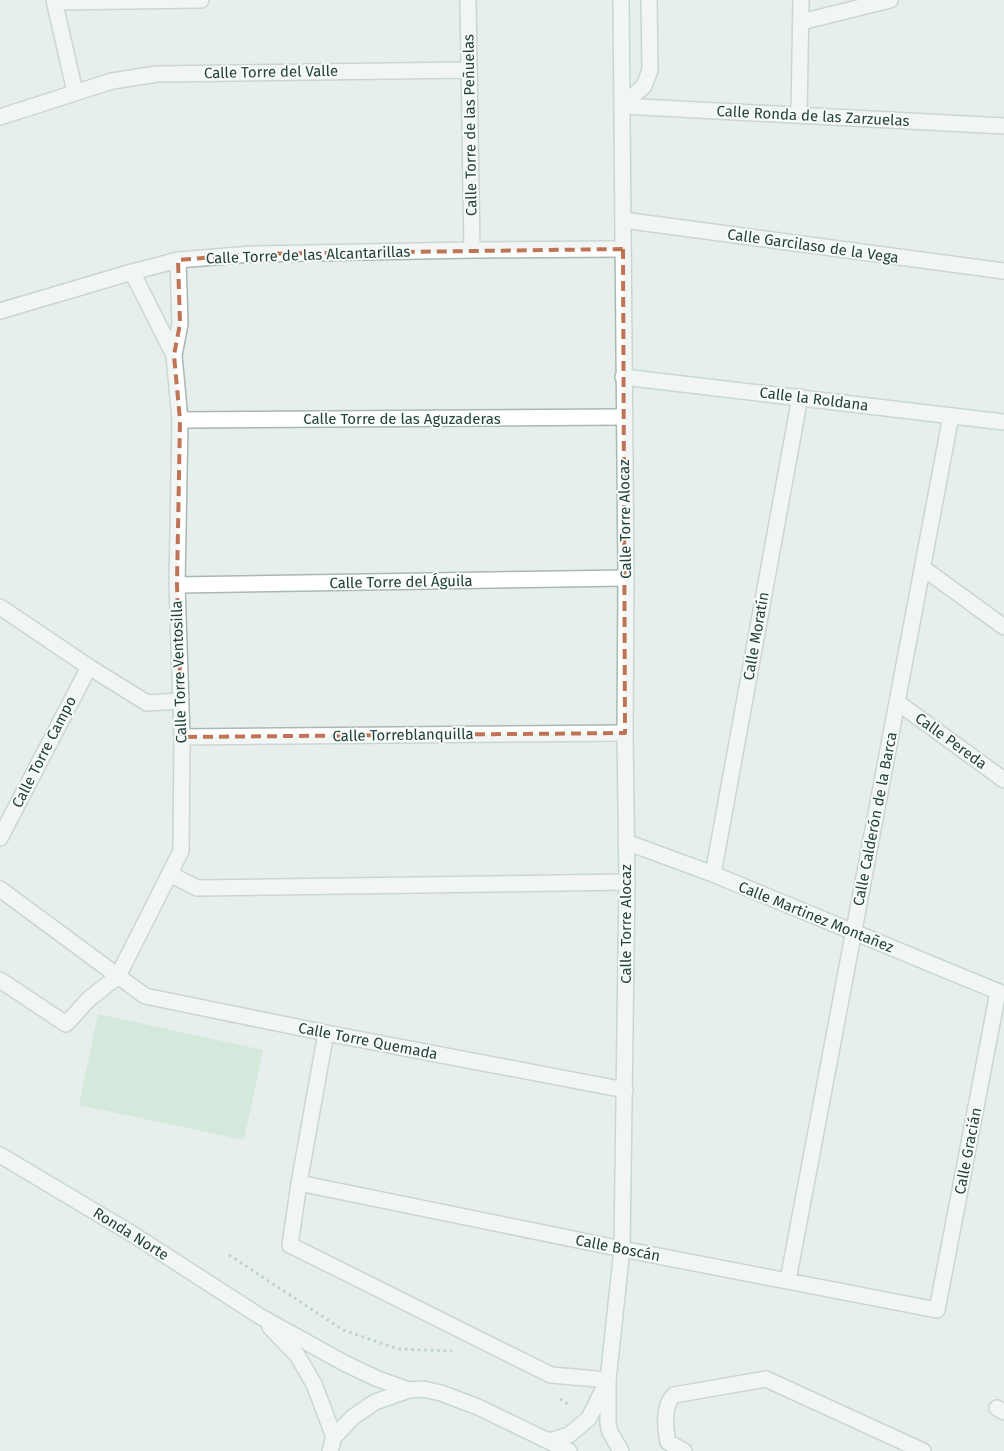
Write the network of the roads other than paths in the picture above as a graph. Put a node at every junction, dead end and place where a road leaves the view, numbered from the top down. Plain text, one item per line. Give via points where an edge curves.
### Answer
1 (201, 0) edge
2 (468, 0) edge
3 (621, 0) edge
4 (649, 0) edge
5 (801, 0) edge
6 (890, 0) edge
7 (55, 1) edge
8 (801, 22) junction
9 (469, 70) junction
10 (75, 92) junction
11 (622, 106) junction
12 (799, 115) junction
13 (0, 117) edge
14 (1004, 126) edge
15 (623, 220) junction
16 (472, 250) junction
17 (622, 250) junction
18 (178, 260) junction
19 (1004, 271) edge
20 (132, 272) junction
21 (0, 311) edge
22 (174, 355) junction
23 (623, 377) junction
24 (800, 397) junction
25 (951, 416) junction
26 (624, 417) junction
27 (180, 420) junction
28 (1004, 422) edge
29 (922, 568) junction
30 (626, 578) junction
31 (177, 585) junction
32 (0, 607) edge
33 (1004, 627) edge
34 (89, 667) junction
35 (180, 701) junction
36 (897, 702) junction
37 (625, 733) junction
38 (182, 737) junction
39 (1004, 780) edge
40 (0, 838) edge
41 (626, 842) junction
42 (170, 874) junction
43 (713, 874) junction
44 (627, 882) junction
45 (0, 889) edge
46 (854, 932) junction
47 (118, 976) junction
48 (0, 980) edge
49 (1001, 993) edge
50 (326, 1034) junction
51 (625, 1090) junction
52 (0, 1155) edge
53 (299, 1183) junction
54 (622, 1249) junction
55 (788, 1280) junction
56 (937, 1310) joint
57 (261, 1317) junction
58 (608, 1380) junction
59 (409, 1390) junction
60 (549, 1441) junction
61 (332, 1444) edge
62 (569, 1451) edge
63 (621, 1451) edge
64 (684, 1451) edge
65 (923, 1451) edge

1 - 7 street
2 - 9 street, Calle Torre de las Peñuelas
3 - 11 street
4 - 11 street via 650,70 644,86
5 - 8 street
6 - 8 street
7 - 10 street
8 - 12 street
9 - 10 street, Calle Torre del Valle via 156,74 112,81
9 - 16 street, Calle Torre de las Peñuelas
10 - 13 street, Calle Torre del Valle
11 - 12 street, Calle Ronda de las Zarzuelas
11 - 15 street, Calle Torre Alocaz
12 - 14 street, Calle Ronda de las Zarzuelas
15 - 17 street, Calle Torre Alocaz
15 - 19 street, Calle Garcilaso de la Vega
16 - 17 street, Calle Torre de las Alcantarillas
16 - 18 street, Calle Torre de las Alcantarillas via 252,254
17 - 23 street, Calle Torre Alocaz
18 - 20 street, Calle Torre de las Alcantarillas
18 - 22 street, Calle Torre Ventosilla via 180,324
20 - 21 street, Calle Torre de las Alcantarillas
20 - 22 street, Calle Torre Ventosilla
22 - 27 street, Calle Torre Ventosilla
23 - 24 street, Calle la Roldana
23 - 26 street, Calle Torre Alocaz
24 - 25 street, Calle la Roldana
24 - 43 street, Calle Moratín
25 - 28 street, Calle la Roldana
25 - 29 street, Calle Calderón de la Barca
26 - 27 street, Calle Torre de las Aguzaderas
26 - 30 street, Calle Torre Alocaz
27 - 31 street, Calle Torre Ventosilla
29 - 33 street
29 - 36 street, Calle Calderón de la Barca
30 - 31 street, Calle Torre del Águila
30 - 37 street, Calle Torre Alocaz
31 - 35 street, Calle Torre Ventosilla
32 - 34 street
34 - 35 street via 147,703
34 - 40 street, Calle Torre Campo
35 - 38 street, Calle Torre Ventosilla
36 - 39 street, Calle Pereda
36 - 46 street, Calle Calderón de la Barca
37 - 38 street, Calle Torreblanquilla
37 - 41 street, Calle Torre Alocaz
38 - 42 street, Calle Torre Ventosilla via 181,851
41 - 43 street, Calle Martinez Montañez
41 - 44 street, Calle Torre Alocaz
42 - 44 street via 198,888
42 - 47 street, Calle Torre Ventosilla
43 - 46 street, Calle Martinez Montañez
44 - 51 street, Calle Torre Alocaz
45 - 47 street, Calle Torre Quemada
46 - 49 street, Calle Martinez Montañez
46 - 55 street, Calle Calderón de la Barca
47 - 48 street via 89,999 66,1024
47 - 50 street, Calle Torre Quemada via 145,996
49 - 56 street, Calle Gracián
50 - 51 street, Calle Torre Quemada
50 - 53 street
51 - 54 street, Calle Torre Alocaz
52 - 57 street, Ronda Norte via 134,1235
53 - 54 street, Calle Boscán
53 - 58 street via 290,1245 551,1375
54 - 55 street, Calle Boscán
54 - 58 street, Calle Torre Alocaz
55 - 56 street, Calle Boscán
57 - 59 street, Ronda Norte via 378,1380
57 - 61 street, Ronda Norte via 297,1355 314,1384
58 - 60 street, Calle Torre Alocaz via 588,1418 569,1435
58 - 63 street via 608,1424
59 - 60 street via 423,1389 469,1403
59 - 61 street via 375,1402 354,1417
60 - 62 street
64 - 65 street via 668,1442 665,1426 669,1400 674,1395 766,1379

